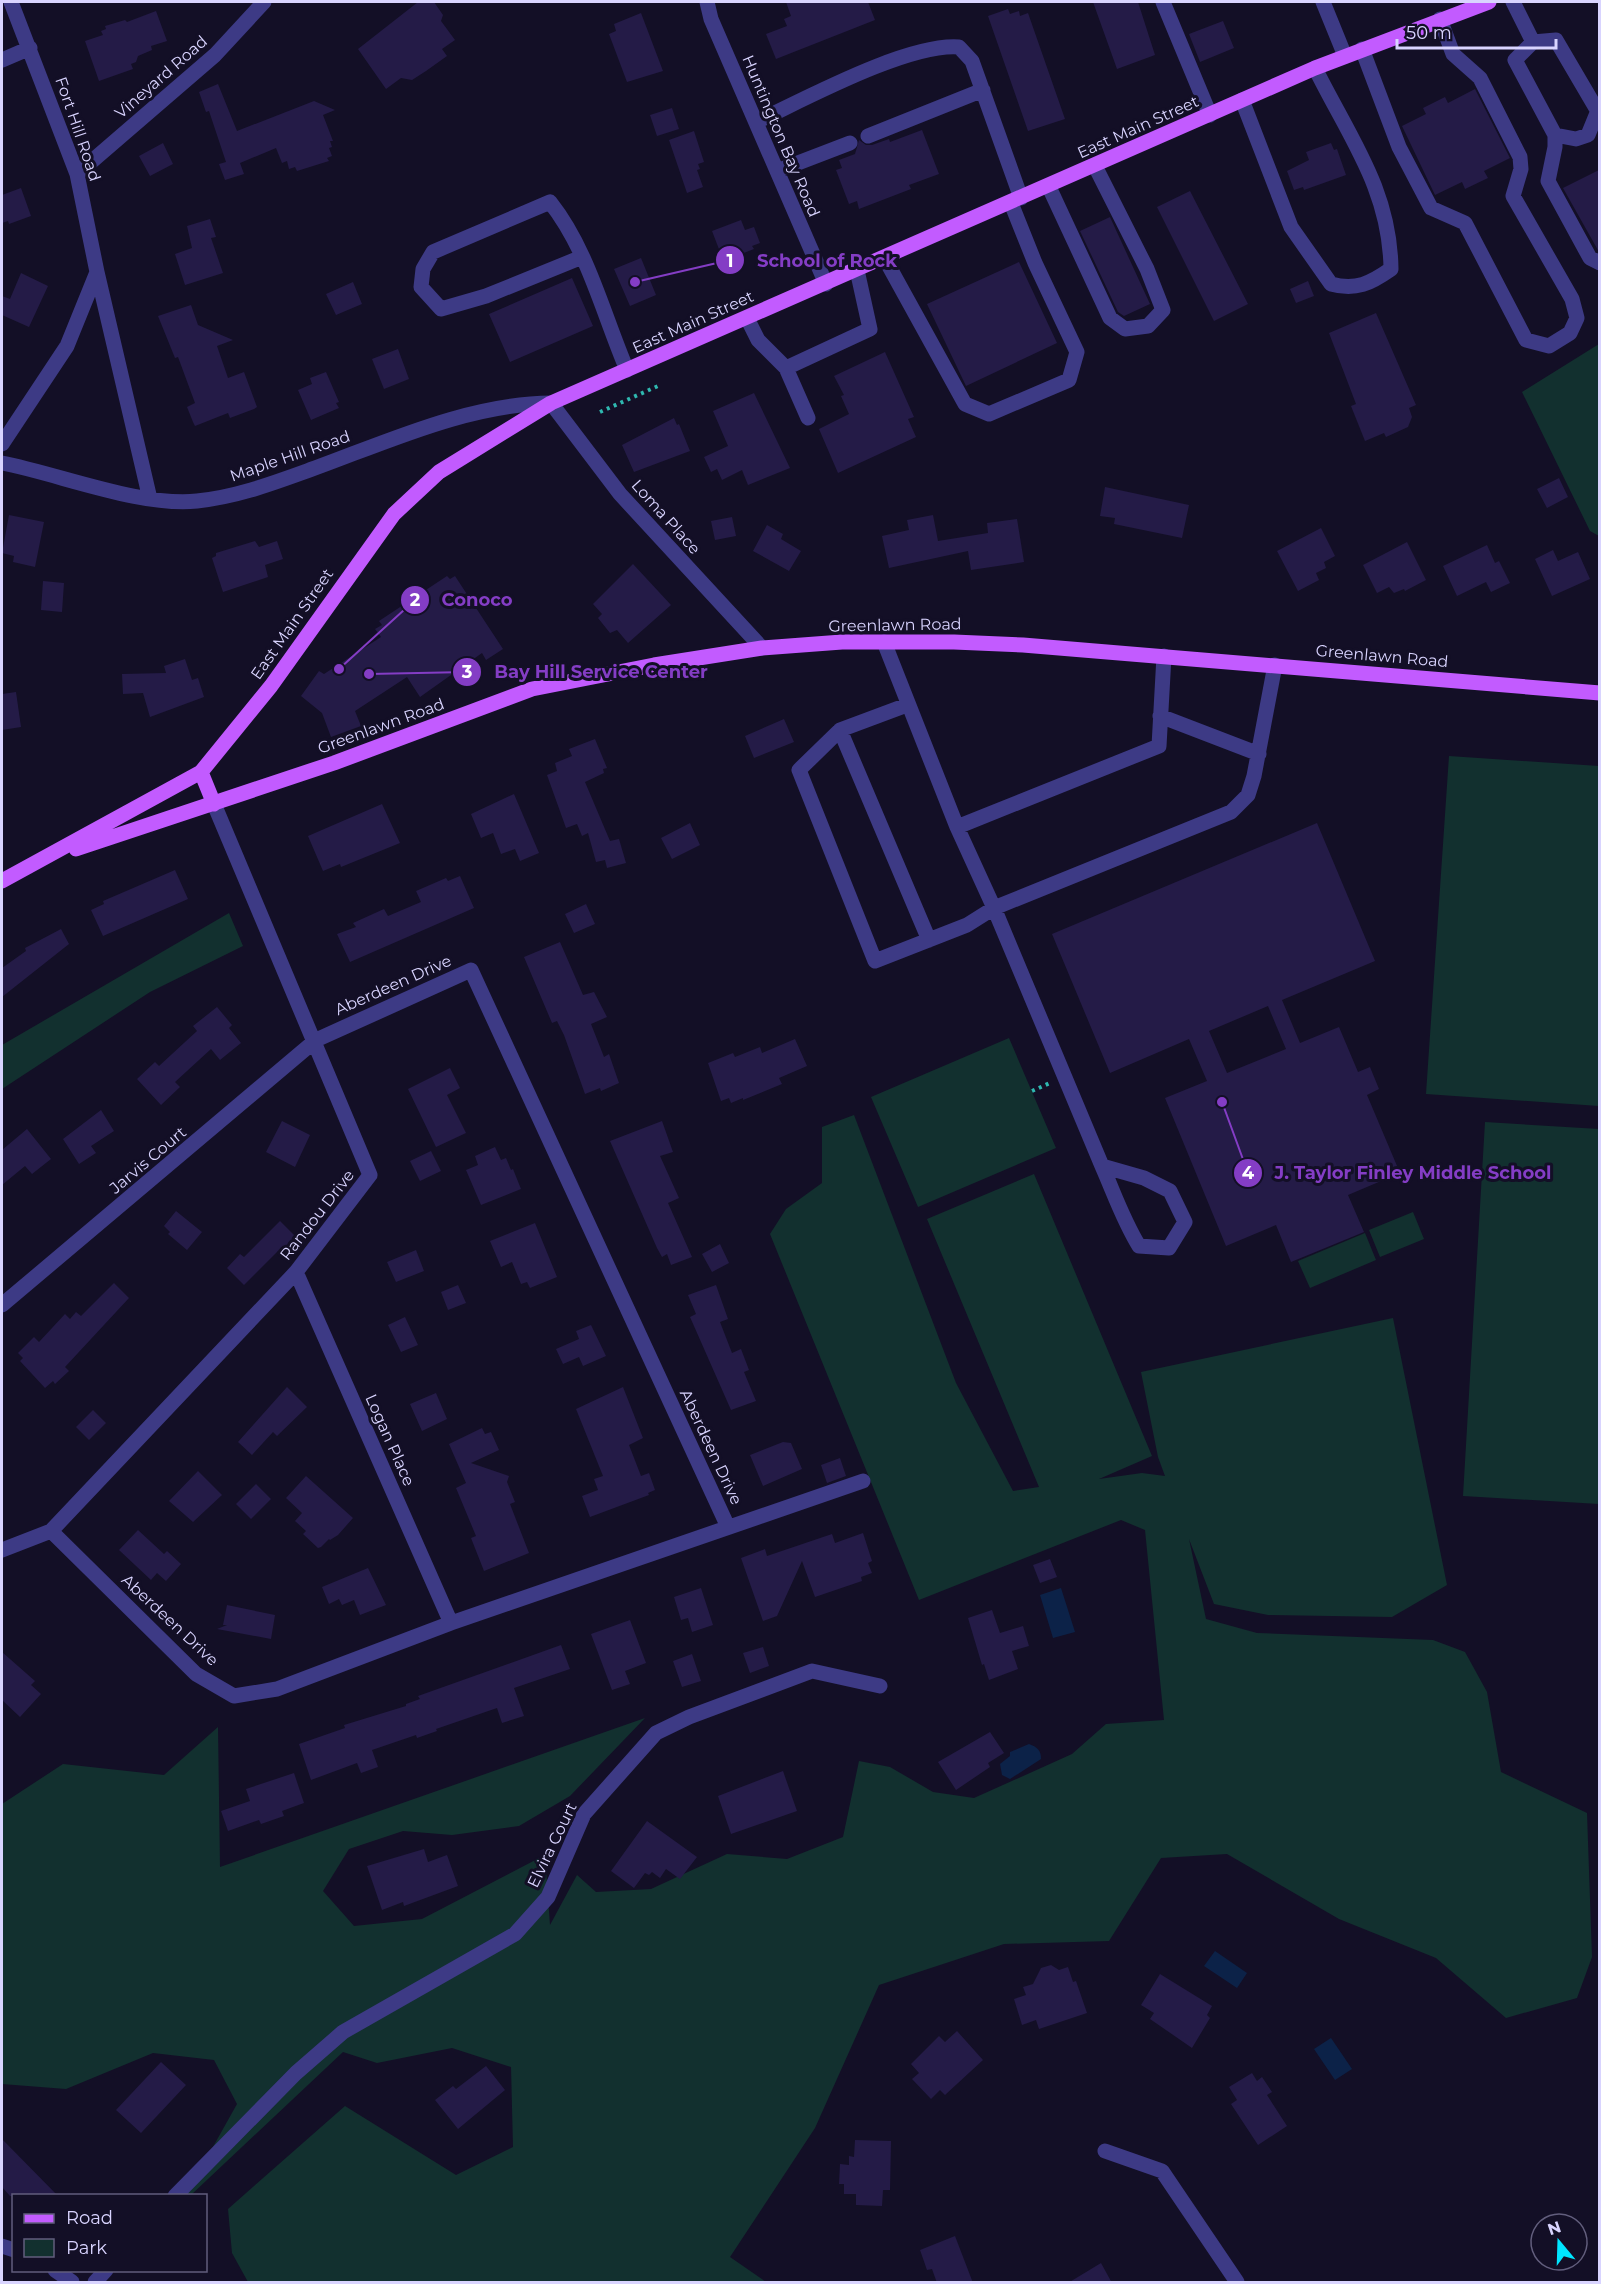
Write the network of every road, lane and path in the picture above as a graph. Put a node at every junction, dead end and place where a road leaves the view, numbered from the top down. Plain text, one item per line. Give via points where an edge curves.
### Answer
1 (11, 2) edge
2 (264, 2) edge
3 (707, 2) edge
4 (1163, 2) edge
5 (1323, 2) edge
6 (1489, 2) edge
7 (1512, 2) edge
8 (1440, 19) junction
9 (1533, 42) junction
10 (30, 48) junction
11 (1362, 49) junction
12 (1345, 56) junction
13 (2, 60) edge
14 (1315, 68) junction
15 (982, 90) junction
16 (1242, 100) junction
17 (1598, 114) edge
18 (1210, 115) junction
19 (756, 122) junction
20 (1555, 135) junction
21 (868, 136) dead end
22 (850, 143) dead end
23 (1095, 166) junction
24 (777, 171) junction
25 (77, 174) junction
26 (1049, 187) junction
27 (1016, 201) junction
28 (582, 257) junction
29 (885, 259) junction
30 (1599, 263) edge
31 (857, 270) junction
32 (97, 272) junction
33 (826, 284) junction
34 (747, 318) junction
35 (786, 368) junction
36 (627, 370) junction
37 (658, 386) dead end
38 (551, 403) junction
39 (600, 412) dead end
40 (808, 418) dead end
41 (2, 444) edge
42 (2, 463) edge
43 (150, 499) junction
44 (884, 642) junction
45 (762, 648) junction
46 (1164, 656) junction
47 (1275, 665) junction
48 (1599, 693) edge
49 (907, 705) junction
50 (1160, 716) junction
51 (840, 730) junction
52 (1259, 754) junction
53 (201, 772) junction
54 (214, 804) junction
55 (957, 827) junction
56 (43, 860) junction
57 (2, 881) edge
58 (994, 908) junction
59 (929, 940) junction
60 (316, 1040) junction
61 (1050, 1083) dead end
62 (1032, 1091) dead end
63 (1102, 1166) junction
64 (296, 1272) junction
65 (2, 1305) edge
66 (863, 1481) dead end
67 (728, 1527) junction
68 (51, 1531) junction
69 (2, 1550) edge
70 (451, 1623) junction
71 (880, 1686) dead end
72 (1105, 2151) dead end
73 (177, 2194) edge
74 (56, 2272) edge
75 (72, 2283) edge
76 (1237, 2283) edge

1 - 10 street, Fort Hill Road
2 - 25 street, Vineyard Road via 215,55
3 - 19 street, Huntington Bay Road
4 - 18 street
5 - 12 street
6 - 8 main road, East Main Street
7 - 9 street
8 - 11 main road, East Main Street
8 - 11 street via 1453,54 1480,78 1520,157 1521,169 1513,196 1572,299 1577,318 1570,333 1549,346 1526,340 1464,223 1431,208 1399,147
9 - 17 street via 1556,40
9 - 20 street via 1515,60
10 - 13 street
10 - 25 street, Fort Hill Road
11 - 12 main road, East Main Street
12 - 14 main road, East Main Street
14 - 16 main road, East Main Street
14 - 16 street via 1373,176 1390,237 1391,269 1369,285 1345,288 1331,284 1291,227
15 - 19 street via 972,61 960,47 947,46 915,53 860,74
15 - 21 street
15 - 27 street
16 - 18 main road, East Main Street
17 - 20 street via 1587,135 1576,139
18 - 23 main road, East Main Street
19 - 24 street, Huntington Bay Road
20 - 30 street via 1548,181 1590,258
22 - 24 street
23 - 26 main road, East Main Street
23 - 26 street via 1147,269 1163,310 1148,326 1125,329 1110,318
24 - 33 street, Huntington Bay Road
25 - 32 street, Fort Hill Road
26 - 27 main road, East Main Street
27 - 29 main road, East Main Street
27 - 29 street via 1035,263 1077,352 1069,380 989,414 965,404
28 - 28 street via 569,226 550,202 433,252 423,269 421,287 441,309 486,296
28 - 36 street
29 - 31 main road, East Main Street
31 - 33 main road, East Main Street
31 - 35 street via 870,329
32 - 41 street via 67,346
32 - 43 street, Fort Hill Road
33 - 34 main road, East Main Street
34 - 35 street via 758,340
34 - 36 main road, East Main Street
35 - 40 street
36 - 38 main road, East Main Street
37 - 39 path
38 - 43 street, Maple Hill Road via 523,404 451,419 232,496 195,501
38 - 45 street, Loma Place via 620,494
38 - 53 main road, East Main Street via 439,472 394,514 271,686
42 - 43 street, Maple Hill Road
44 - 45 main road, Greenlawn Road
44 - 46 main road, Greenlawn Road via 954,642
44 - 49 street
45 - 54 main road, Greenlawn Road via 532,689
46 - 47 main road, Greenlawn Road
46 - 50 street
47 - 48 main road, Greenlawn Road
47 - 52 street
49 - 51 street
49 - 55 street
50 - 52 street
50 - 55 street via 1159,746
51 - 59 street
51 - 59 street via 799,770 875,961
52 - 58 street via 1248,795 1231,812
53 - 54 main road
53 - 56 main road, East Main Street
54 - 56 main road, East Main Street
54 - 60 street, Randou Drive
55 - 58 street
56 - 57 main road, East Main Street
58 - 59 street via 967,925
58 - 63 street
60 - 64 street, Randou Drive via 370,1175
60 - 65 street, Jarvis Court
60 - 67 street, Aberdeen Drive via 471,969
61 - 62 path
63 - 63 street via 1124,1222 1139,1246 1169,1248 1185,1222 1170,1191 1144,1178
64 - 68 street, Randou Drive
64 - 70 street, Logan Place
66 - 67 street
67 - 70 street, Aberdeen Drive
68 - 69 street, Randou Drive
68 - 70 street, Aberdeen Drive via 196,1674 234,1696 277,1689
71 - 73 street, Elvira Court via 812,1671 656,1733 584,1814 548,1897 515,1934 343,2032 296,2073
72 - 76 street via 1162,2171
74 - 75 street

